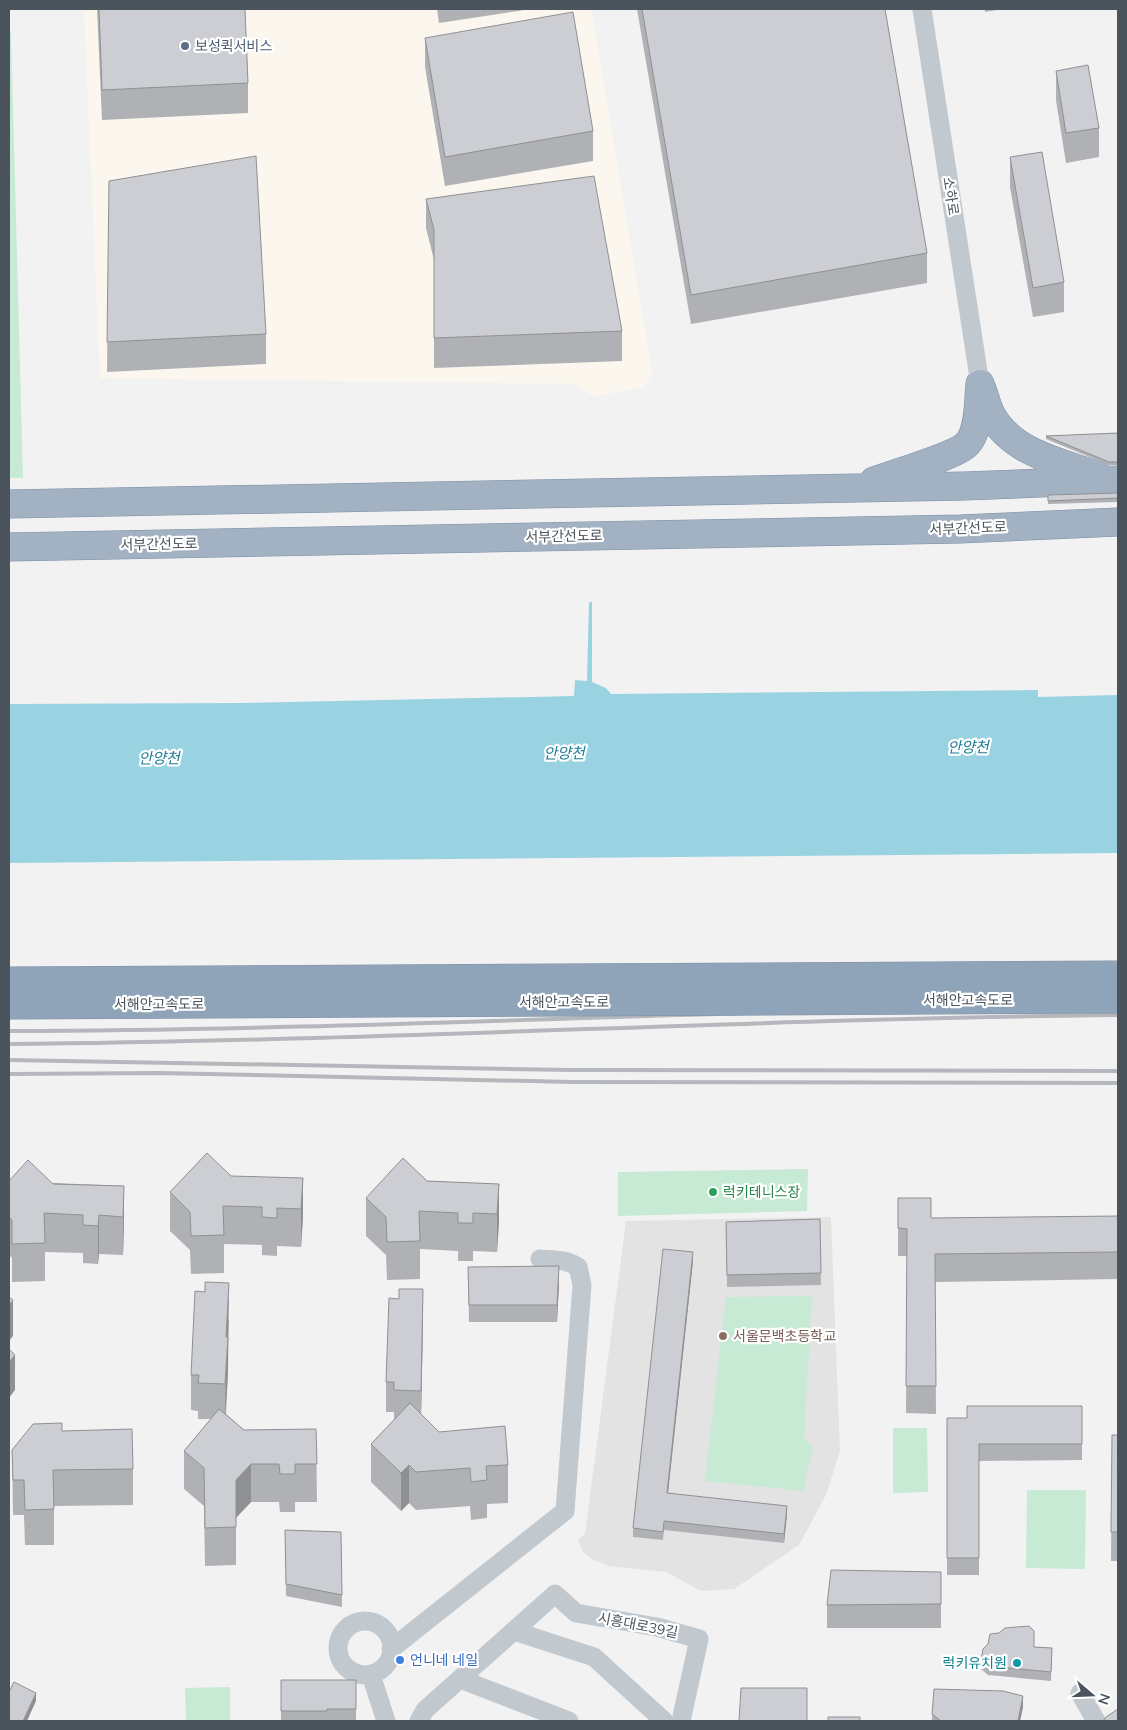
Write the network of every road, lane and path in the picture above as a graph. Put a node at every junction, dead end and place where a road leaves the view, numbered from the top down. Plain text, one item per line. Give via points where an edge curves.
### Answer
1 (922, 9) edge
2 (980, 384) junction
3 (1115, 480) edge
4 (855, 488) junction
5 (9, 504) edge
6 (1118, 522) edge
7 (9, 547) edge
8 (1118, 975) edge
9 (9, 981) edge
10 (1118, 999) edge
11 (9, 1005) edge
12 (540, 1259) dead end
13 (435, 1614) junction
14 (371, 1622) junction
15 (514, 1631) junction
16 (392, 1649) junction
17 (371, 1675) junction
18 (460, 1679) junction
19 (1080, 1693) dead end
20 (386, 1721) edge
21 (419, 1721) edge
22 (569, 1721) edge
23 (664, 1721) edge
24 (681, 1721) edge
25 (1096, 1721) edge

1 - 2 street, 소하로
2 - 3 highway via 991,414 1013,441 1028,450
2 - 4 highway via 974,429 968,444 949,455
3 - 4 highway
4 - 5 highway
6 - 7 highway, 서부간선도로 via 950,529
8 - 9 highway, 서해안고속도로, bridge
10 - 11 highway, 서해안고속도로, bridge
12 - 13 street via 572,1263 578,1268 582,1285 565,1511
13 - 14 street via 399,1626
13 - 16 street
14 - 16 street via 386,1632
14 - 17 street via 349,1626 340,1637 338,1646 341,1661 349,1671
15 - 18 street, 시흥대로39길
15 - 23 street via 594,1657
15 - 24 street, 시흥대로39길 via 555,1594 576,1613 657,1627 699,1639
16 - 17 street via 387,1663
17 - 20 street
18 - 21 street, 시흥대로39길 via 424,1710
18 - 22 street
19 - 25 street

